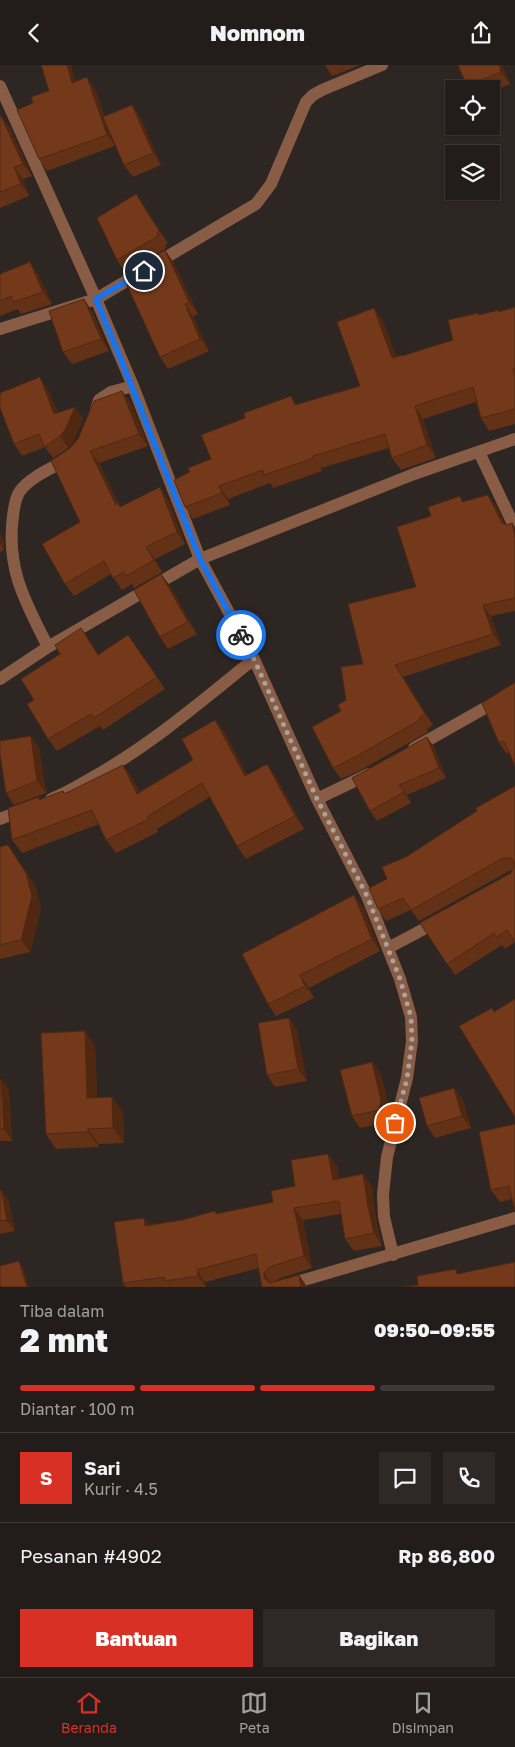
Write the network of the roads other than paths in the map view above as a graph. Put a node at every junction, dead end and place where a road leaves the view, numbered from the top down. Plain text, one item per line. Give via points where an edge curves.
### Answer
1 (382, 65) edge
2 (0, 86) edge
3 (96, 299) junction
4 (0, 329) edge
5 (132, 387) junction
6 (92, 421) edge
7 (515, 439) edge
8 (479, 452) junction
9 (75, 453) edge
10 (515, 527) edge
11 (200, 559) junction
12 (48, 647) junction
13 (254, 659) junction
14 (0, 679) edge
15 (515, 691) edge
16 (406, 753) edge
17 (381, 767) edge
18 (317, 799) junction
19 (0, 819) edge
20 (450, 914) edge
21 (388, 948) junction
22 (515, 1218) edge
23 (392, 1255) junction
24 (280, 1287) edge

1 - 3 street via 322,89 306,102 272,184 256,204
2 - 3 street
3 - 4 street
3 - 5 street
5 - 6 street via 111,392 99,400
5 - 11 street
7 - 8 street
8 - 10 street
8 - 11 street
9 - 12 street via 32,480 20,491 15,505 11,546 13,564 18,583
11 - 12 street
11 - 13 street
12 - 14 street
13 - 18 street
13 - 19 street via 123,760 62,795
15 - 16 street
17 - 18 street
18 - 21 street via 367,896
20 - 21 street
21 - 23 street via 411,1017 412,1041 383,1194
22 - 23 street
23 - 24 street

